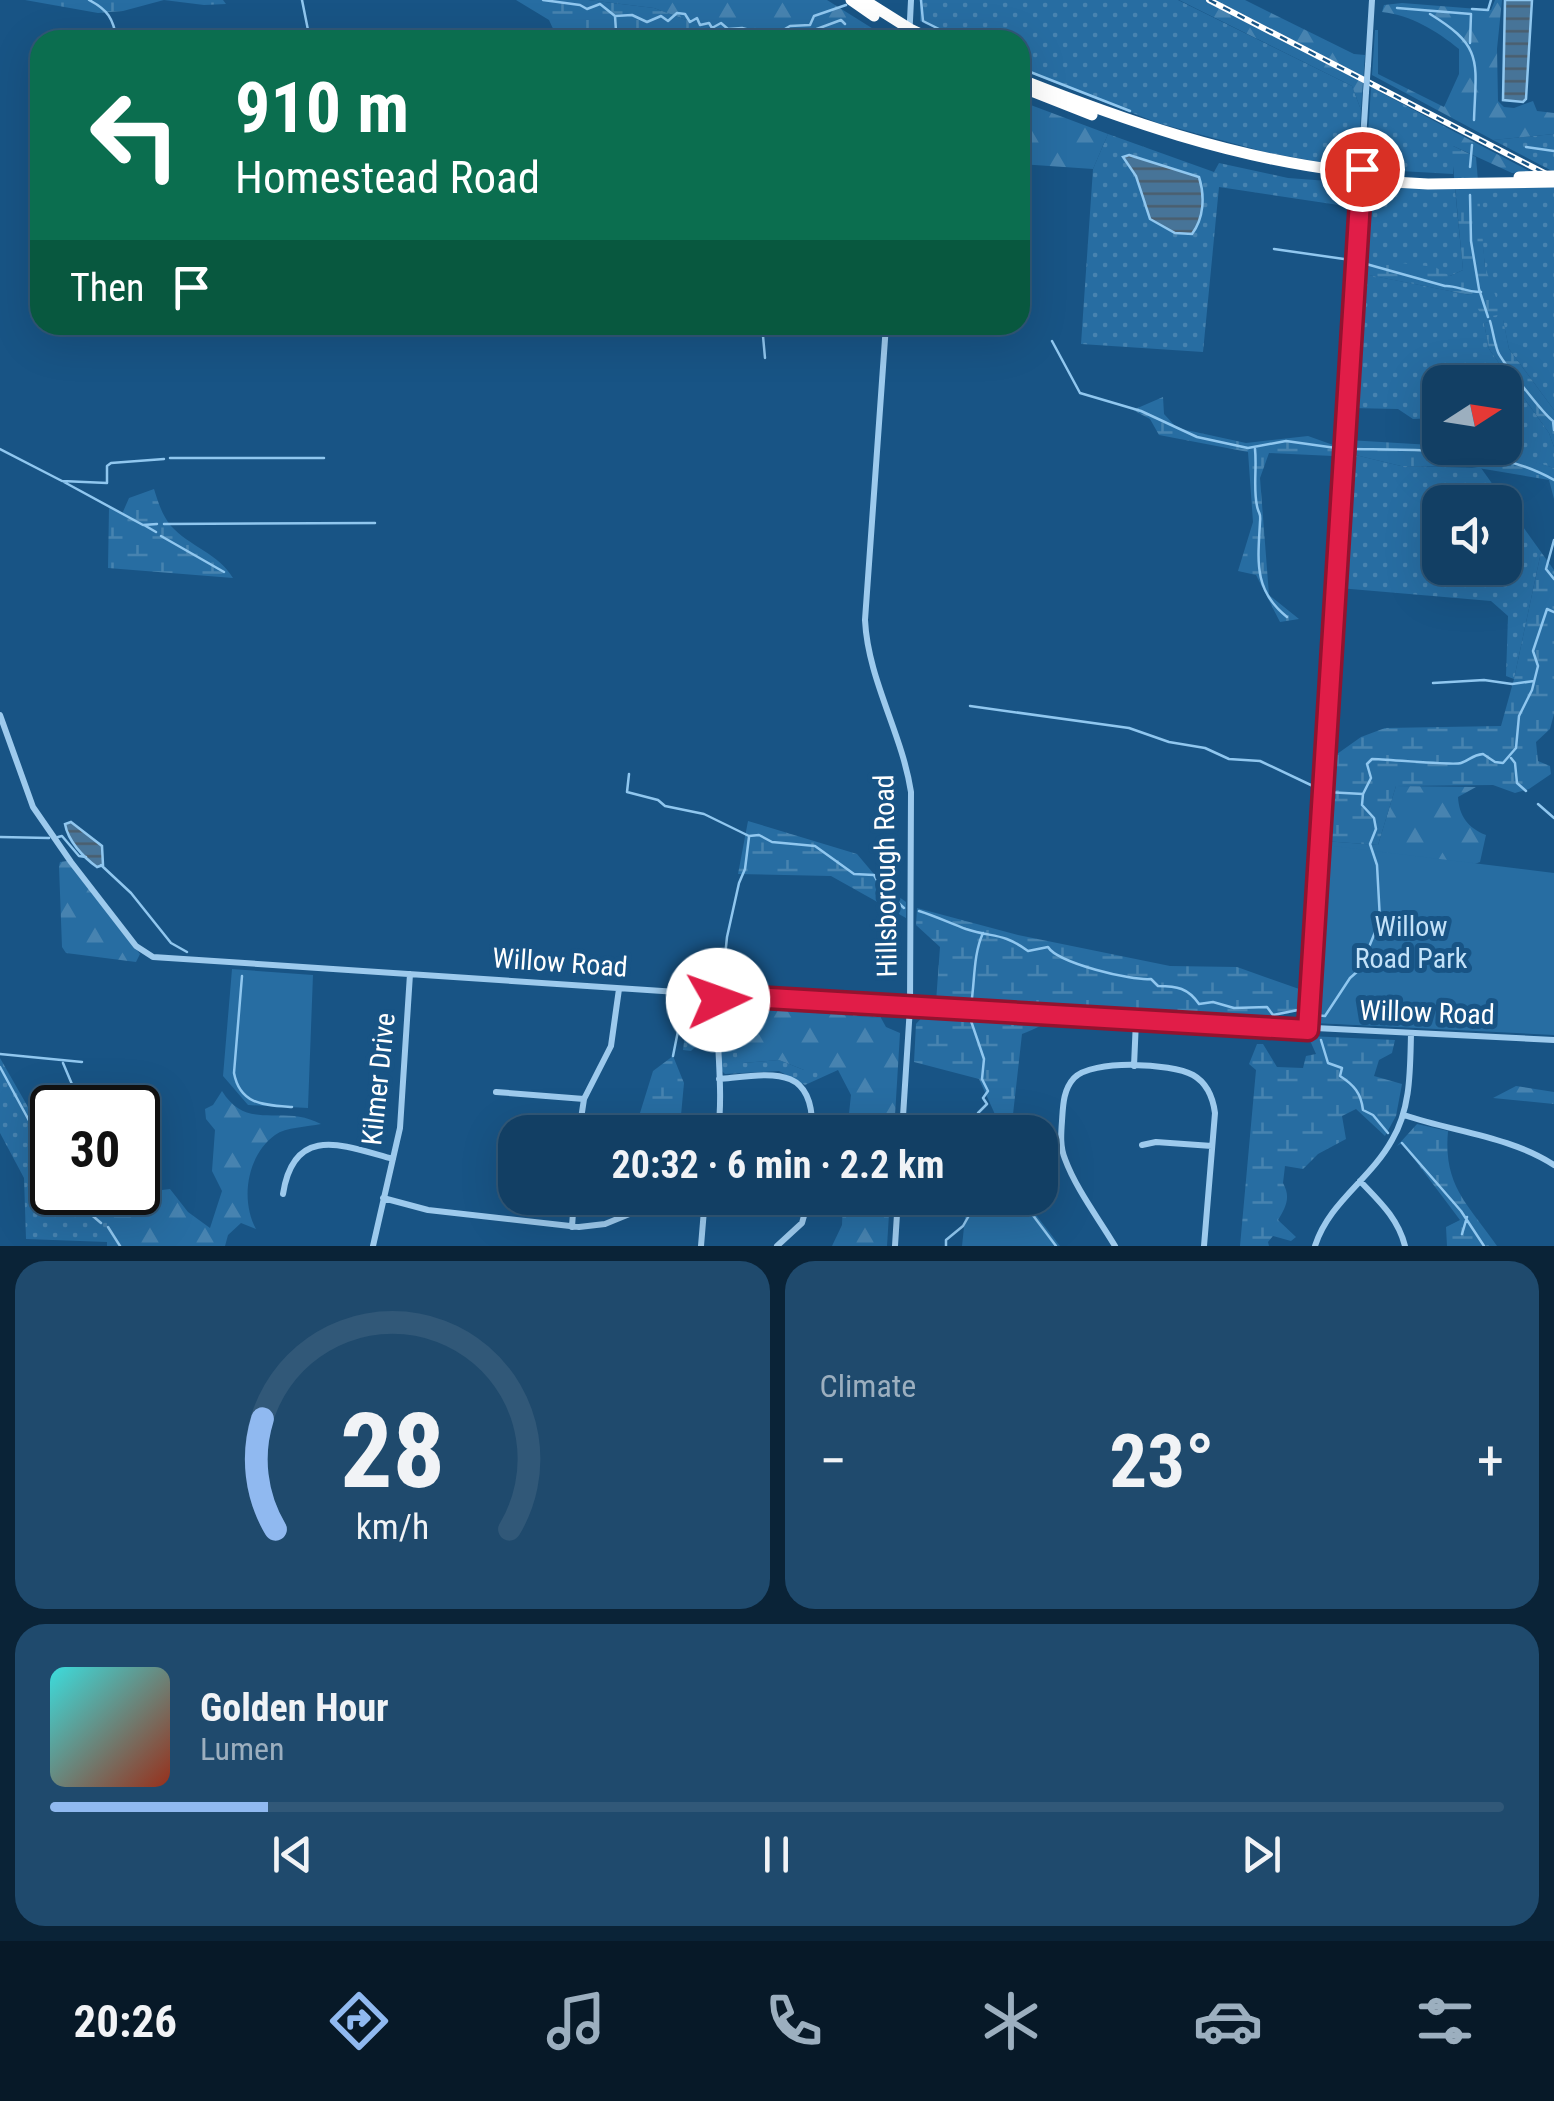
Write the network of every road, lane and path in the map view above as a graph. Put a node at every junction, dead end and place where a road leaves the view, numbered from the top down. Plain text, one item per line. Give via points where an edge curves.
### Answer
1 (851, 0) edge
2 (864, 0) edge
3 (911, 0) edge
4 (1372, 0) edge
5 (900, 30) edge
6 (902, 30) edge
7 (911, 30) edge
8 (1030, 83) edge
9 (1030, 91) edge
10 (1344, 174) junction
11 (1554, 179) edge
12 (885, 335) edge
13 (0, 714) edge
14 (410, 974) junction
15 (619, 989) junction
16 (718, 995) junction
17 (910, 1007) junction
18 (1136, 1020) junction
19 (1308, 1030) junction
20 (1411, 1034) junction
21 (1554, 1040) edge
22 (1134, 1066) junction
23 (719, 1079) junction
24 (496, 1092) dead end
25 (584, 1099) junction
26 (1404, 1114) junction
27 (582, 1115) edge
28 (718, 1115) edge
29 (811, 1115) edge
30 (903, 1115) edge
31 (1142, 1146) dead end
32 (1212, 1146) junction
33 (393, 1159) junction
34 (1554, 1165) edge
35 (1360, 1181) junction
36 (284, 1194) dead end
37 (383, 1198) junction
38 (573, 1215) edge
39 (627, 1215) edge
40 (703, 1215) edge
41 (804, 1215) edge
42 (897, 1215) edge
43 (572, 1227) junction
44 (373, 1246) edge
45 (701, 1246) edge
46 (776, 1246) edge
47 (895, 1246) edge
48 (1115, 1246) edge
49 (1204, 1246) edge
50 (1314, 1246) edge
51 (1404, 1246) edge

1 - 5 highway
2 - 6 highway
3 - 7 street
4 - 19 street, bridge
8 - 10 highway via 1186,140
9 - 10 highway via 1200,150 1286,170
10 - 11 highway, bridge
12 - 17 street, Hillsborough Road via 865,620 911,792
13 - 14 street, Willow Road via 33,807 144,953
14 - 15 street, Willow Road
14 - 33 street, Kilmer Drive
15 - 16 street, Willow Road
15 - 25 street via 609,1054
16 - 17 street, Willow Road
16 - 23 street
17 - 18 street, Willow Road
17 - 30 street, Hillsborough Road
18 - 19 street, Willow Road
18 - 22 street
19 - 20 street, Willow Road
20 - 21 street, Willow Road
20 - 26 street
22 - 32 street via 1182,1070 1203,1083 1214,1106
22 - 48 street via 1089,1068 1072,1080 1064,1098 1065,1160
23 - 28 street
23 - 29 street via 771,1074 796,1082
24 - 25 street
25 - 27 street
26 - 34 street via 1488,1136
26 - 35 street via 1389,1146
31 - 32 street
32 - 49 street
33 - 36 street via 324,1143 296,1162
33 - 37 street, Kilmer Drive
35 - 50 street via 1328,1216
35 - 51 street via 1398,1224
37 - 43 street via 428,1210
37 - 44 street, Kilmer Drive
38 - 43 street
39 - 43 street
40 - 45 street
41 - 46 street
42 - 47 street

